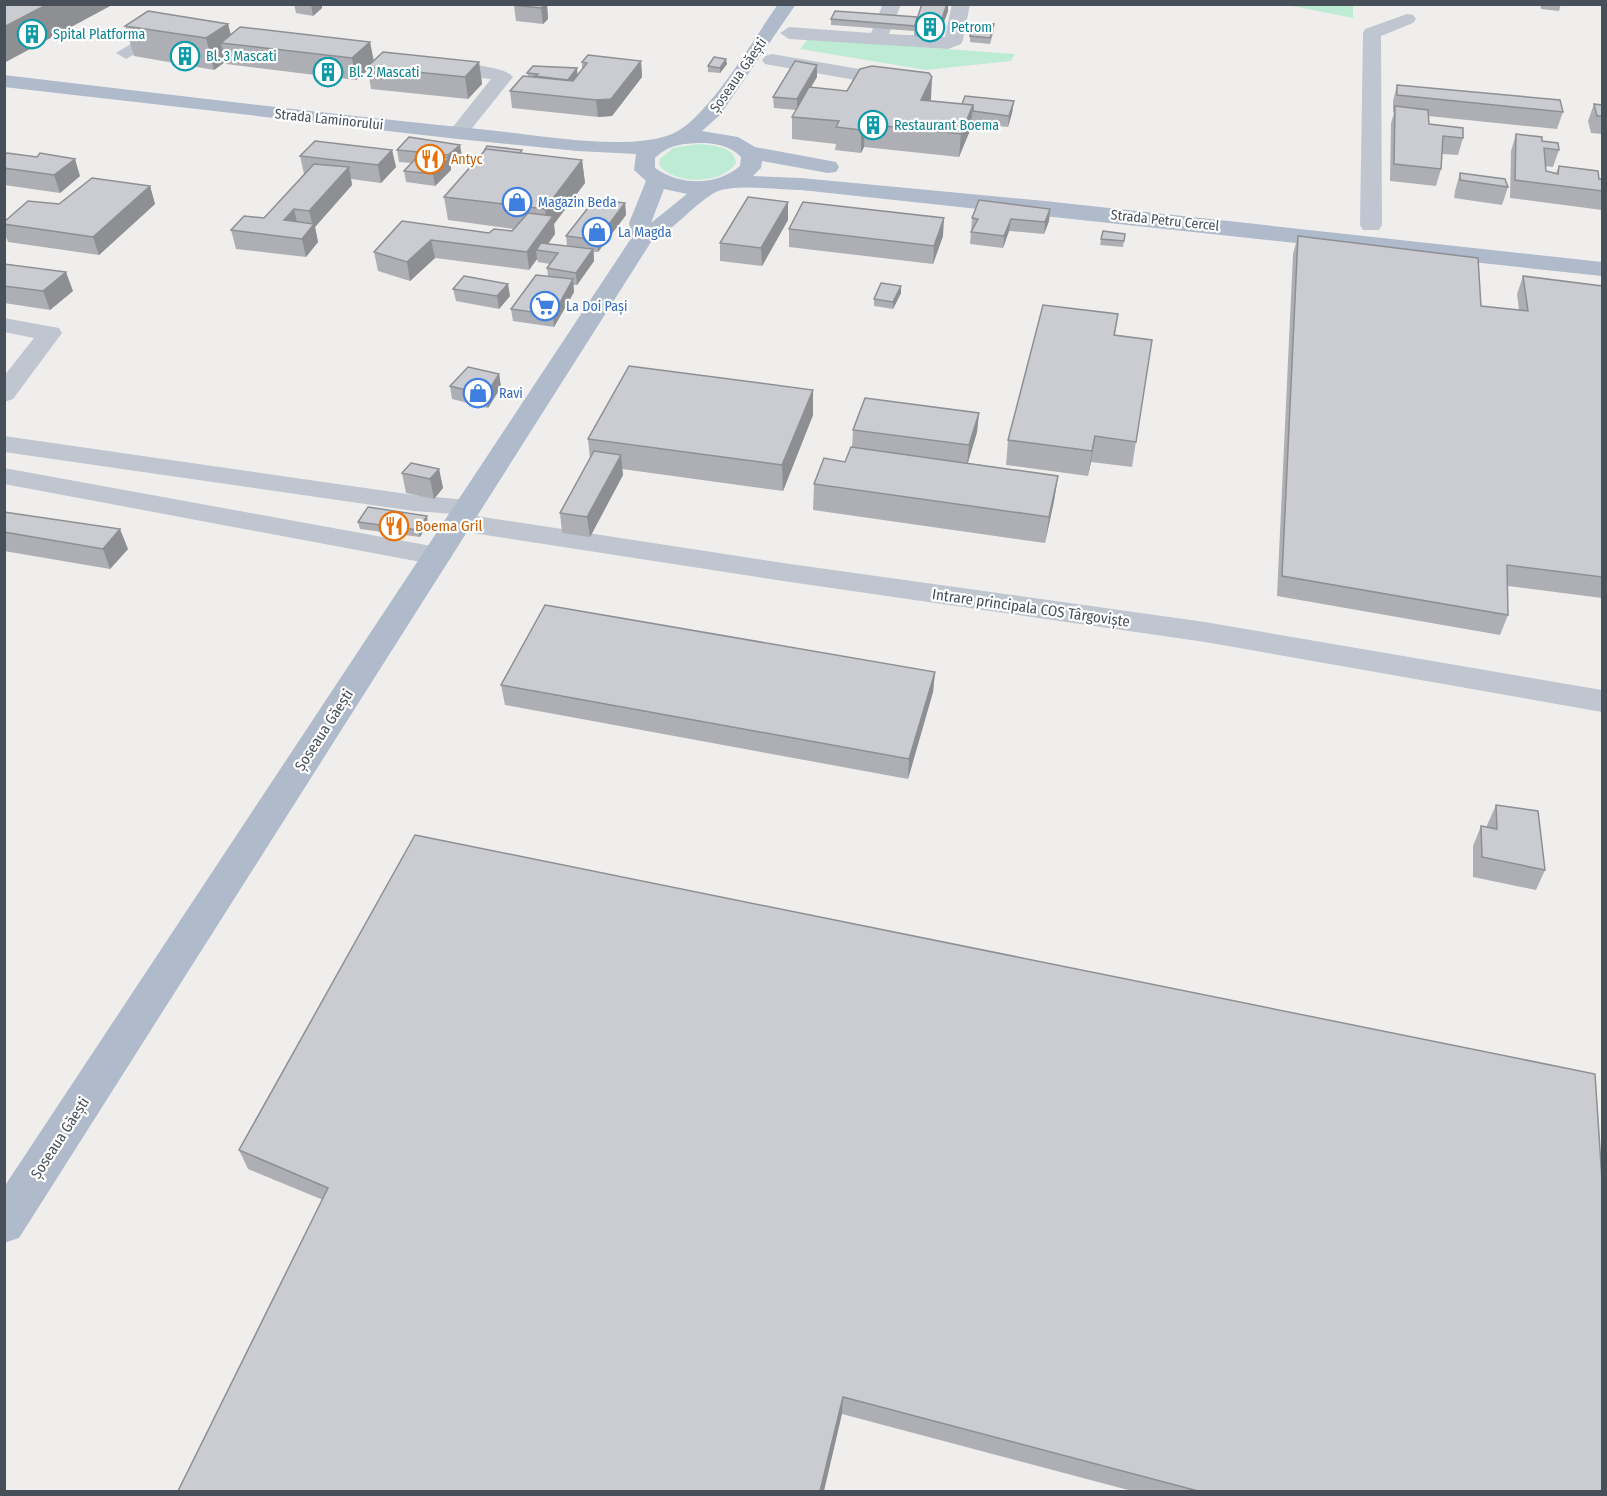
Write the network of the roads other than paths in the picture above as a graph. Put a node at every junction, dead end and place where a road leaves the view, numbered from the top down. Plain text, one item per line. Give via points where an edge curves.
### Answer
1 (892, 4) edge
2 (962, 4) edge
3 (794, 9) edge
4 (1407, 18) dead end
5 (768, 31) junction
6 (789, 33) junction
7 (878, 39) junction
8 (197, 41) edge
9 (126, 53) dead end
10 (771, 60) junction
11 (412, 66) edge
12 (758, 80) dead end
13 (4, 81) edge
14 (919, 84) edge
15 (4, 92) edge
16 (737, 123) dead end
17 (453, 138) junction
18 (681, 138) junction
19 (653, 148) junction
20 (744, 148) junction
21 (651, 175) junction
22 (718, 184) junction
23 (1371, 225) junction
24 (643, 237) junction
25 (1602, 251) edge
26 (1602, 269) edge
27 (4, 325) edge
28 (4, 394) edge
29 (4, 444) edge
30 (4, 476) edge
31 (463, 514) junction
32 (437, 556) junction
33 (1602, 700) edge
34 (4, 1224) edge

1 - 7 lane
2 - 7 lane via 954,40 948,43
3 - 5 main road, Șoseaua Găești
3 - 6 main road, Șoseaua Găești
4 - 23 lane via 1372,24
5 - 6 main road
5 - 18 main road, Șoseaua Găești via 706,120
6 - 7 lane
6 - 10 main road, Șoseaua Găești
8 - 9 lane via 154,36
10 - 12 main road, Șoseaua Găești
10 - 14 lane via 832,79
11 - 17 lane via 502,77
13 - 17 main road, Strada Laminorului
15 - 17 main road, Strada Laminorului
16 - 20 main road, Șoseaua Găești
17 - 19 main road, Strada Laminorului
17 - 21 main road, Strada Laminorului via 594,159
18 - 19 main road
18 - 20 main road, Strada Petru Cercel via 714,138
19 - 21 main road via 644,158
20 - 22 main road via 752,159 750,168 742,176
20 - 23 main road, Strada Petru Cercel via 796,163
21 - 22 main road, Strada Laminorului via 681,186
21 - 24 main road via 640,223
22 - 24 main road
22 - 26 main road, Strada Petru Cercel via 837,187
23 - 25 main road, Strada Petru Cercel
24 - 31 main road, Șoseaua Găești
27 - 28 lane via 50,333
29 - 31 lane, Intrare principala COS Târgoviște via 414,503
30 - 32 lane
31 - 32 main road, Șoseaua Găești
31 - 33 lane, Intrare principala COS Târgoviște via 779,572 1205,632
32 - 34 main road, Șoseaua Găești

